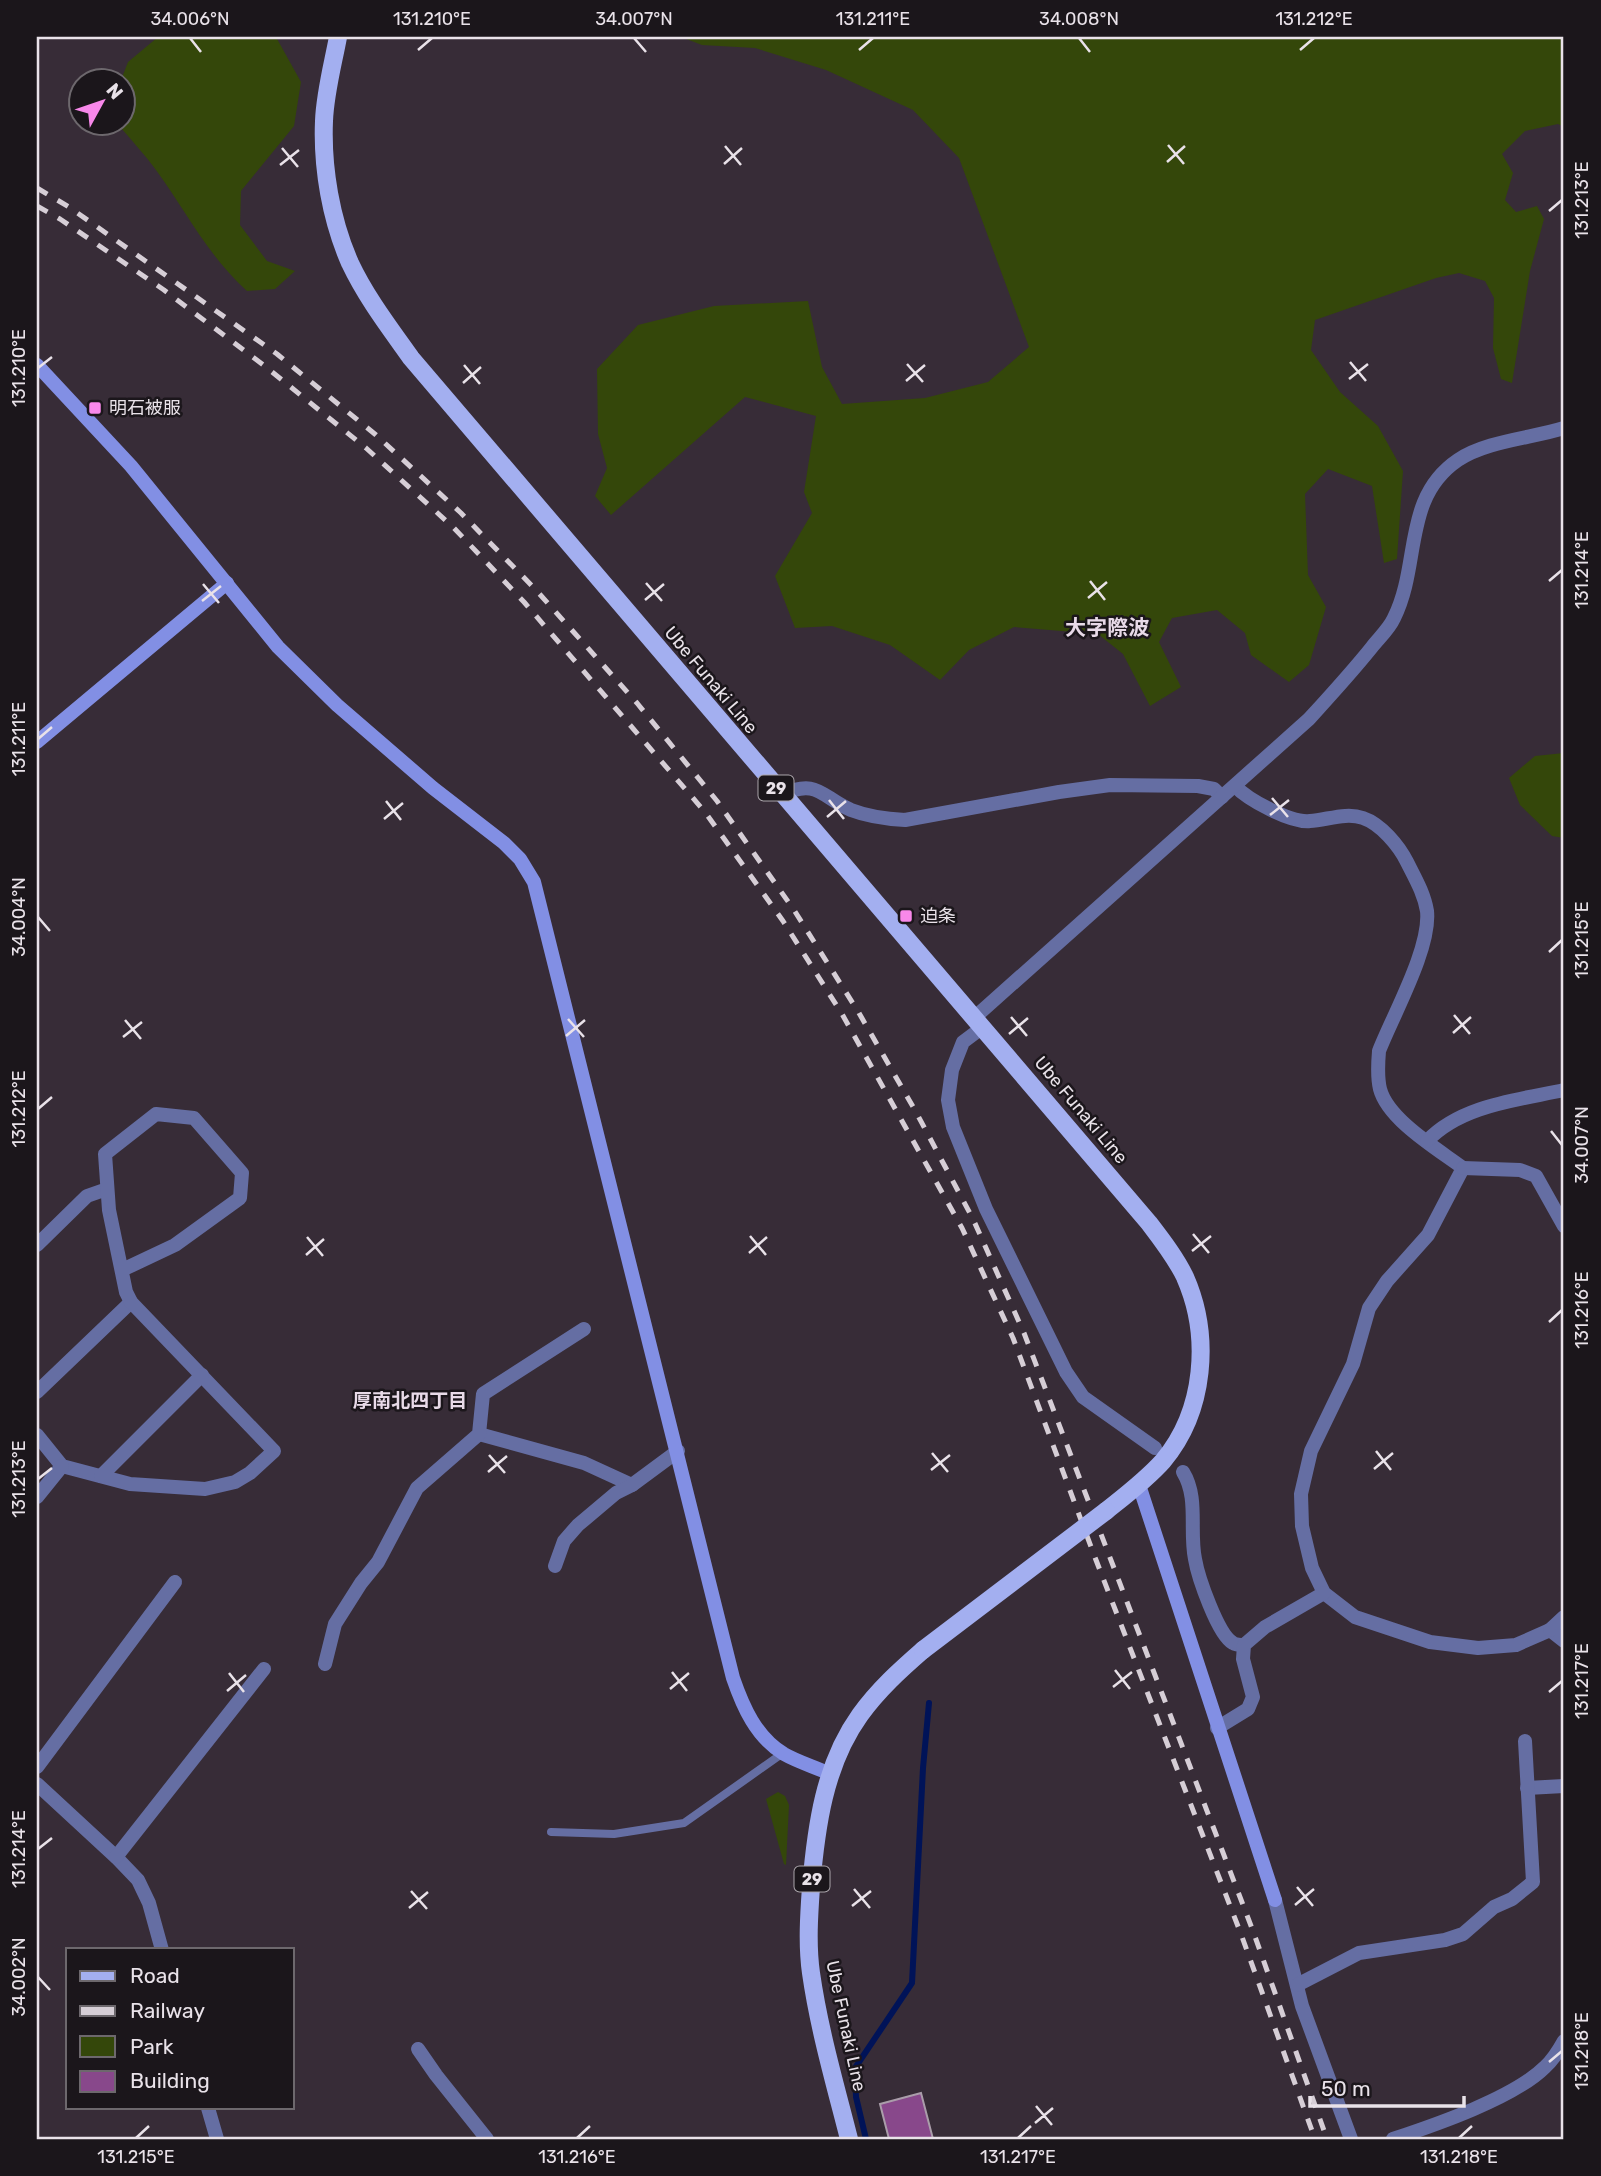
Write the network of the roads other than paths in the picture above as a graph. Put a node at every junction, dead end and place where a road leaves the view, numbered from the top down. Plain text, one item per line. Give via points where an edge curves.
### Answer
1 (338, 37) edge
2 (37, 365) edge
3 (1564, 428) edge
4 (227, 583) junction
5 (37, 741) edge
6 (1235, 786) junction
7 (781, 795) junction
8 (1222, 797) junction
9 (979, 1022) junction
10 (1564, 1090) edge
11 (1427, 1140) junction
12 (1463, 1168) junction
13 (107, 1189) junction
14 (1564, 1226) edge
15 (37, 1245) edge
16 (122, 1270) junction
17 (131, 1302) junction
18 (584, 1329) dead end
19 (202, 1375) junction
20 (37, 1392) edge
21 (479, 1434) junction
22 (37, 1435) edge
23 (1155, 1448) dead end
24 (678, 1451) junction
25 (62, 1466) junction
26 (1183, 1472) dead end
27 (100, 1476) junction
28 (632, 1485) junction
29 (1139, 1485) junction
30 (37, 1497) edge
31 (555, 1566) dead end
32 (175, 1582) dead end
33 (1324, 1593) junction
34 (1564, 1617) edge
35 (1550, 1630) junction
36 (1564, 1641) edge
37 (1244, 1645) junction
38 (325, 1664) dead end
39 (264, 1670) dead end
40 (1217, 1728) junction
41 (1525, 1741) dead end
42 (783, 1753) junction
43 (37, 1767) edge
44 (830, 1774) junction
45 (37, 1784) edge
46 (1564, 1786) edge
47 (1527, 1788) junction
48 (551, 1832) dead end
49 (117, 1857) junction
50 (161, 1948) edge
51 (1297, 1986) junction
52 (1564, 2041) edge
53 (418, 2049) dead end
54 (209, 2110) edge
55 (217, 2139) edge
56 (487, 2139) edge
57 (849, 2139) edge
58 (1351, 2139) edge
59 (1393, 2139) edge

1 - 7 main road, Ube Funaki Line / 29 via 324,119 325,164 337,225 350,262 373,304 411,358
2 - 4 street via 131,466
3 - 6 street via 1477,450 1442,473 1419,511 1401,603 1392,622 1309,719
4 - 5 street
4 - 24 street via 278,647 337,705 504,843 534,882
6 - 8 street
6 - 11 street via 1294,819 1363,818 1402,851 1423,893 1426,936 1379,1051 1378,1070 1380,1091 1390,1107
7 - 8 street via 797,787 819,790 849,809 881,819 905,820 1110,785 1198,786 1214,789
7 - 9 main road, Ube Funaki Line / 29
8 - 9 street
9 - 23 street via 952,1070 948,1100 953,1127 986,1209 1066,1372 1083,1397
9 - 29 main road, Ube Funaki Line / 29 via 1149,1223 1185,1277 1201,1342 1195,1398 1184,1428 1164,1459
10 - 11 street via 1450,1120
11 - 12 street
12 - 14 street via 1520,1170 1536,1176
12 - 33 street via 1428,1235 1387,1280 1369,1308 1353,1364 1311,1451 1301,1494 1302,1526 1312,1568
13 - 15 street via 87,1196
13 - 16 street
13 - 16 street via 104,1154 156,1114 194,1118 242,1172 240,1198 175,1245
16 - 17 street
17 - 19 street
17 - 20 street
18 - 21 street via 483,1394
19 - 27 street
19 - 27 street via 274,1451 250,1474 205,1489 130,1484
21 - 28 street via 584,1463
21 - 38 street via 417,1488 378,1563 335,1624
22 - 25 street
24 - 28 street
24 - 42 street via 743,1707 763,1736
25 - 27 street
25 - 30 street
26 - 37 street via 1192,1497 1195,1558 1217,1625 1233,1643
28 - 31 street via 615,1493 578,1525 564,1541
29 - 40 street
29 - 44 main road, Ube Funaki Line / 29, bridge via 888,1680 858,1717
32 - 43 street
33 - 35 street via 1355,1617 1430,1642 1478,1648 1516,1645
33 - 37 street via 1265,1627
34 - 35 street
35 - 36 street
37 - 40 street via 1253,1697 1248,1709
39 - 49 street
40 - 51 street via 1275,1900
41 - 47 street
42 - 44 street
42 - 48 lane via 684,1823 614,1834
44 - 57 main road, Ube Funaki Line / 29 via 814,1853 810,1970
45 - 49 street
46 - 47 street
47 - 51 street via 1533,1882 1463,1934 1359,1954
49 - 50 street via 138,1880
51 - 58 street
52 - 59 street via 1544,2068 1526,2082
53 - 56 street
54 - 55 street

